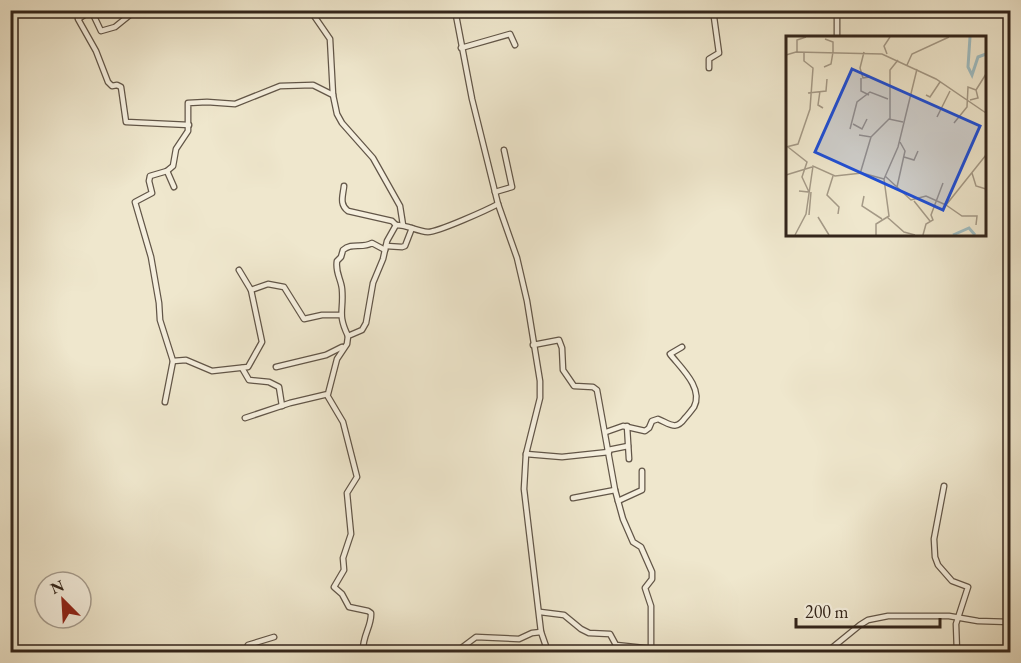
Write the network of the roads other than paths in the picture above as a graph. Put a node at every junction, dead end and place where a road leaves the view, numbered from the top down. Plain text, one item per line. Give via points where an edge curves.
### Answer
1 (136, 10) edge
2 (310, 10) edge
3 (454, 10) edge
4 (713, 10) edge
5 (837, 10) edge
6 (91, 11) edge
7 (837, 36) edge
8 (515, 45) dead end
9 (461, 48) junction
10 (709, 68) dead end
11 (333, 95) junction
12 (189, 125) junction
13 (504, 150) dead end
14 (167, 171) junction
15 (174, 186) dead end
16 (344, 186) dead end
17 (495, 192) junction
18 (498, 204) junction
19 (396, 225) junction
20 (403, 225) junction
21 (412, 228) junction
22 (386, 248) junction
23 (239, 270) dead end
24 (250, 290) junction
25 (340, 315) junction
26 (348, 336) junction
27 (346, 345) junction
28 (533, 345) junction
29 (682, 347) dead end
30 (173, 362) junction
31 (276, 367) dead end
32 (242, 368) junction
33 (327, 395) junction
34 (165, 402) dead end
35 (282, 406) junction
36 (245, 418) dead end
37 (627, 426) junction
38 (606, 432) junction
39 (628, 446) junction
40 (608, 451) junction
41 (526, 454) junction
42 (628, 459) dead end
43 (642, 471) dead end
44 (944, 486) dead end
45 (615, 490) junction
46 (573, 498) dead end
47 (618, 501) junction
48 (540, 612) junction
49 (957, 618) junction
50 (1011, 622) edge
51 (541, 632) junction
52 (274, 637) dead end
53 (651, 648) junction
54 (247, 652) edge
55 (363, 652) edge
56 (456, 652) edge
57 (548, 652) edge
58 (682, 652) edge
59 (830, 652) edge
60 (957, 652) edge

1 - 6 street via 115,27 101,31
2 - 11 street via 330,39
3 - 9 street
4 - 10 street via 719,52 708,59
5 - 7 street
6 - 12 street via 78,20 108,82 121,87 126,122
8 - 9 street via 510,34
9 - 17 street
11 - 12 street via 313,85 280,86 235,104 189,103
11 - 20 street via 339,119 371,155 391,188
12 - 14 street via 176,149 173,166
13 - 17 street via 512,187
14 - 15 street
14 - 30 street via 150,176 152,193 135,202
16 - 19 street via 342,203 348,211
17 - 18 street
18 - 21 street via 434,231
18 - 28 street via 517,258
19 - 20 street
19 - 22 street
20 - 21 street
21 - 22 street via 405,246
22 - 25 street via 372,243 343,250 336,268 342,289
22 - 26 street via 365,327
23 - 24 street
24 - 25 street via 268,284 284,287 304,320
24 - 32 street via 262,342 249,365
25 - 26 street
26 - 27 street
27 - 31 street via 326,355
27 - 33 street via 337,359
28 - 38 street via 559,340 562,370 573,386 597,390
28 - 41 street via 540,393
29 - 37 street via 670,354 689,377 695,395 693,408 678,426 657,419 646,430
30 - 32 street via 186,360 212,371
30 - 34 street
32 - 35 street via 249,380 279,387
33 - 35 street
33 - 55 street via 343,422 357,477 347,494 351,534 343,558 344,570 334,587 350,607 371,614
35 - 36 street
37 - 38 street
37 - 39 street
38 - 40 street
39 - 40 street
39 - 42 street
40 - 41 street via 562,457
40 - 45 street
41 - 48 street via 524,498
43 - 47 street via 642,490
44 - 49 street via 934,548 939,567 954,582 968,586
45 - 46 street
45 - 47 street
47 - 53 street via 633,542 642,547 653,574 645,588 651,606
48 - 51 street
48 - 53 street via 566,616 589,633 610,634 616,645
49 - 50 street
49 - 59 street via 893,615 871,619 856,627
49 - 60 street
51 - 56 street via 519,639 476,637
51 - 57 street
52 - 54 street via 248,645
53 - 58 street

